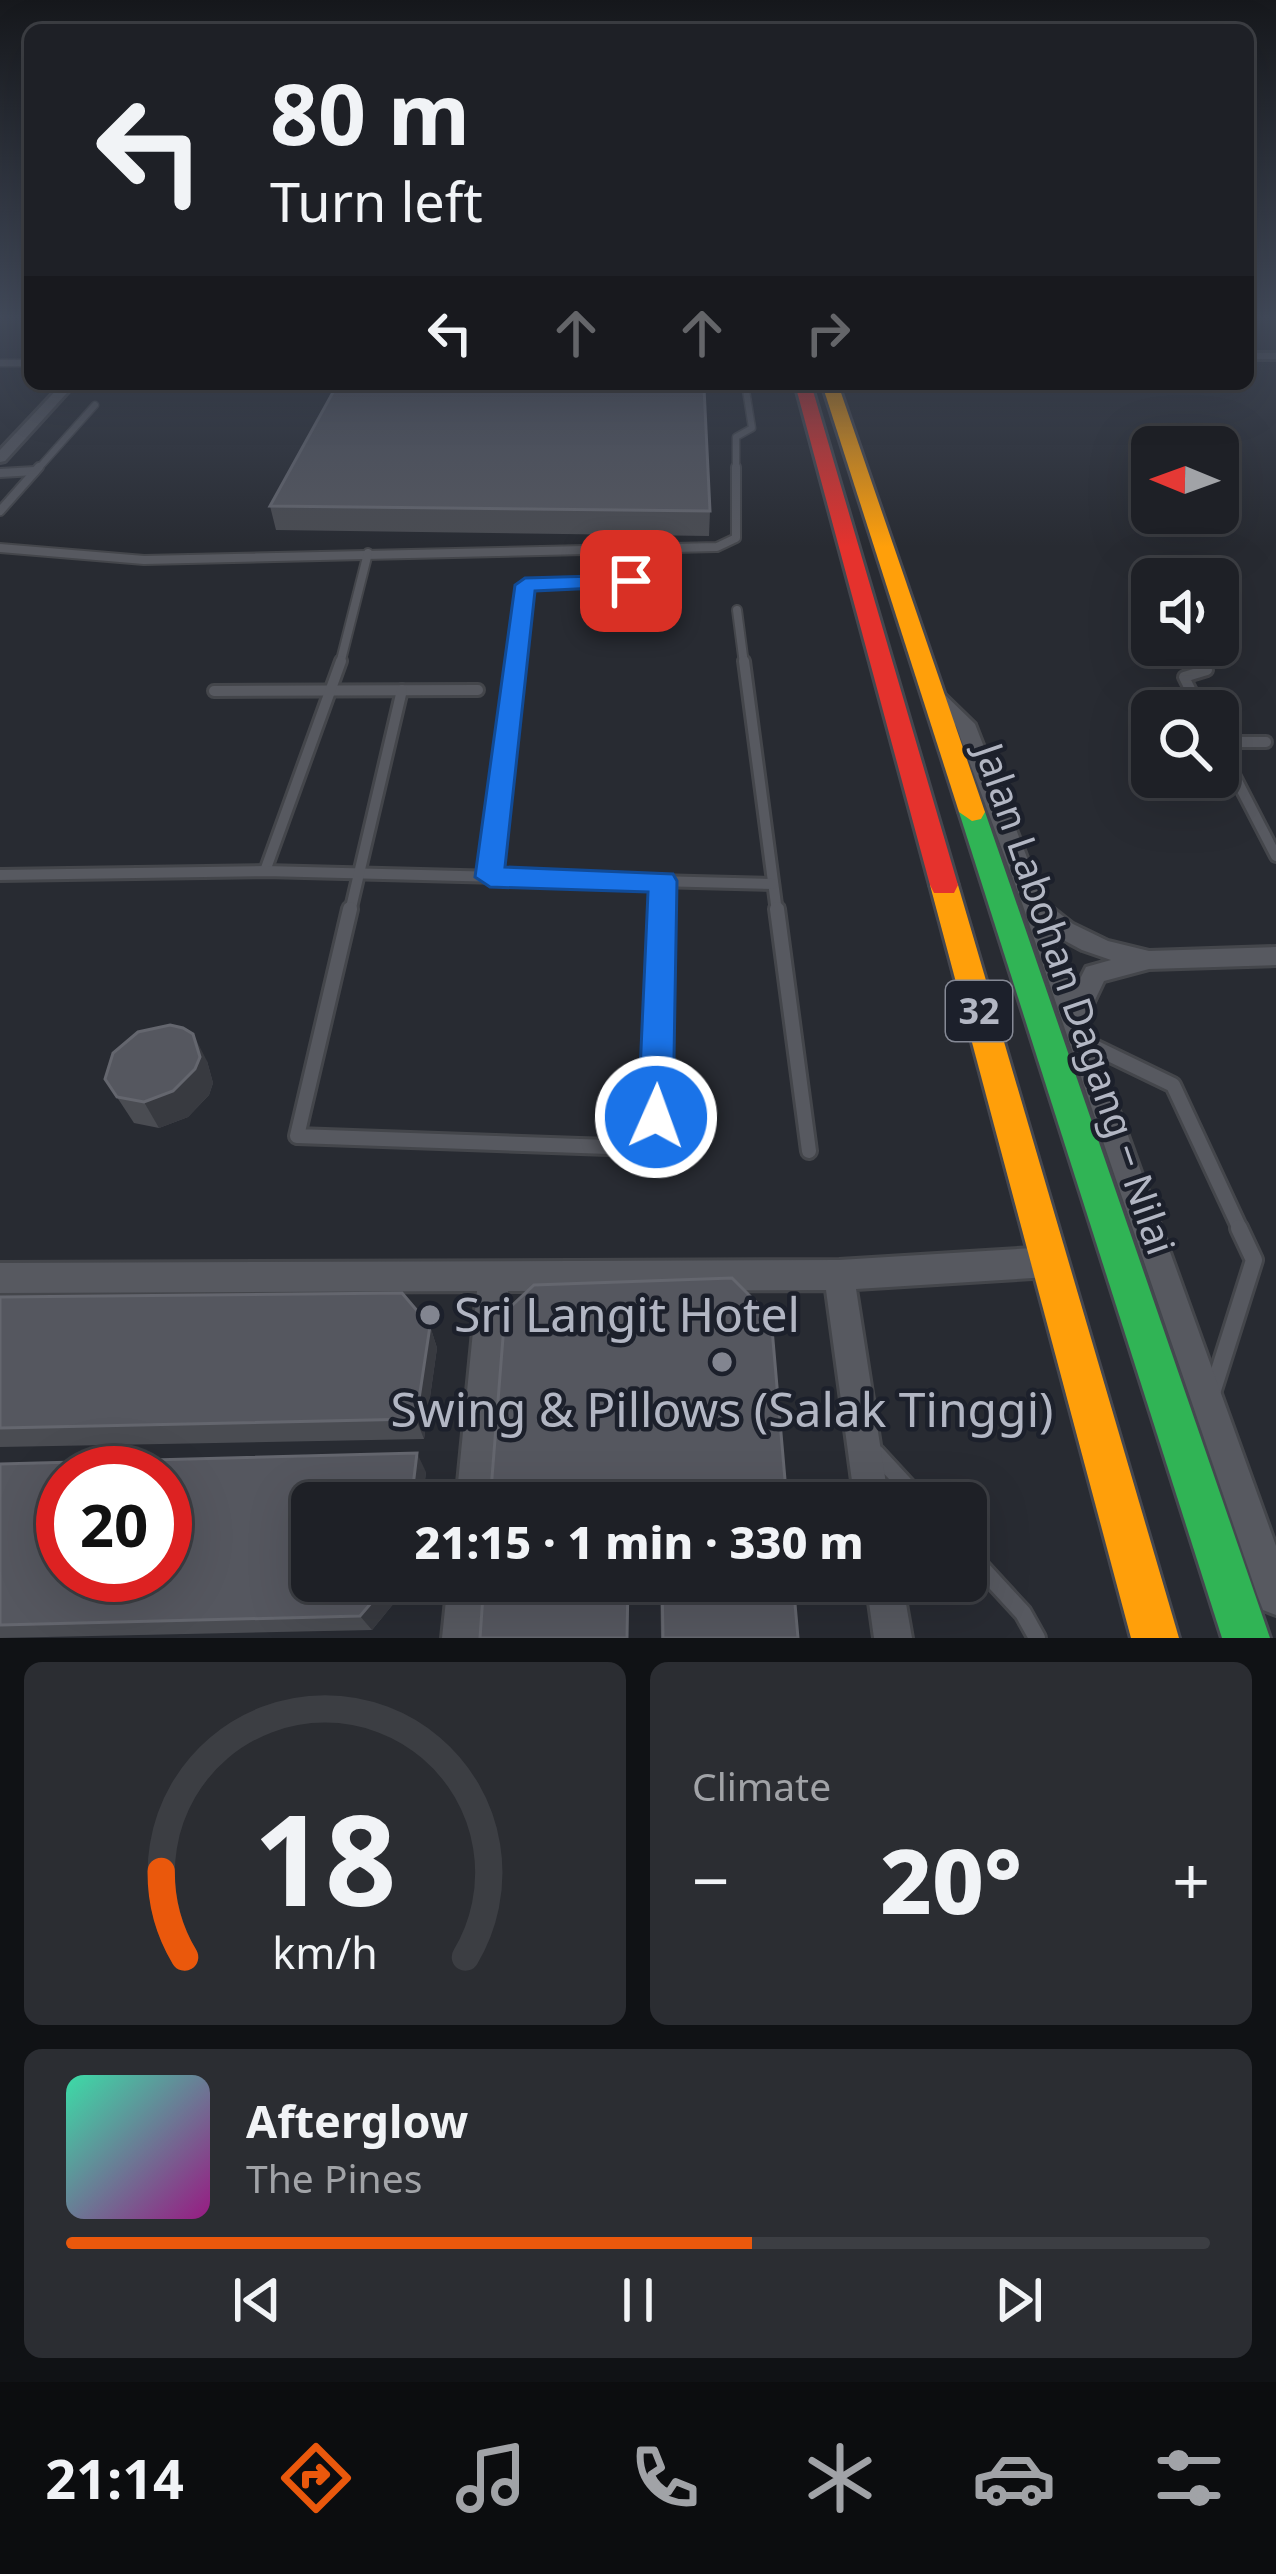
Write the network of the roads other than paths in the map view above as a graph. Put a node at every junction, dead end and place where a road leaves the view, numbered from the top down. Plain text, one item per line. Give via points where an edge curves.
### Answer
1 (59, 394) edge
2 (747, 394) edge
3 (806, 394) edge
4 (833, 394) edge
5 (95, 405) dead end
6 (0, 458) edge
7 (35, 471) junction
8 (0, 473) edge
9 (0, 511) edge
10 (0, 548) edge
11 (368, 553) junction
12 (631, 581) dead end
13 (737, 610) dead end
14 (1207, 670) dead end
15 (478, 690) dead end
16 (1190, 690) edge
17 (214, 691) dead end
18 (332, 691) junction
19 (402, 691) junction
20 (929, 691) junction
21 (1266, 742) dead end
22 (1239, 743) edge
23 (1239, 784) edge
24 (1276, 856) edge
25 (265, 871) junction
26 (359, 873) junction
27 (0, 875) edge
28 (490, 877) junction
29 (663, 881) junction
30 (773, 884) junction
31 (1032, 900) junction
32 (1276, 956) edge
33 (1149, 960) junction
34 (1077, 1029) junction
35 (809, 1151) dead end
36 (1050, 1262) junction
37 (838, 1275) junction
38 (0, 1278) edge
39 (494, 1278) junction
40 (1208, 1405) junction
41 (861, 1437) junction
42 (475, 1482) edge
43 (868, 1482) edge
44 (903, 1482) edge
45 (987, 1574) edge
46 (1276, 1597) edge
47 (464, 1602) edge
48 (887, 1602) edge
49 (461, 1638) edge
50 (893, 1638) edge
51 (1036, 1638) edge
52 (1156, 1638) edge
53 (1246, 1638) edge

1 - 6 street
2 - 11 lane via 752,428 736,437 736,538 717,547
3 - 36 main road, Jalan Labohan Dagang ‒ Nilai / 32
4 - 20 main road, Jalan Labohan Dagang ‒ Nilai / 32
5 - 7 lane
7 - 8 lane
7 - 9 lane
10 - 11 lane via 144,560
11 - 18 lane
12 - 28 lane via 525,585
13 - 30 lane
14 - 16 lane via 1184,677
15 - 19 lane
17 - 18 lane
18 - 19 lane
18 - 25 lane
19 - 26 lane
20 - 31 street via 965,724
20 - 53 main road, Jalan Labohan Dagang ‒ Nilai / 32
21 - 22 lane
23 - 24 lane
25 - 26 lane
25 - 27 lane
26 - 28 lane
26 - 29 lane via 297,1136 638,1148 656,1117
28 - 29 lane
29 - 30 lane
30 - 35 lane
31 - 33 street via 1062,932
31 - 34 street
32 - 33 street
33 - 34 street via 1095,974
34 - 40 street
34 - 40 lane via 1173,1085 1254,1260
36 - 37 street
36 - 52 main road, Jalan Labohan Dagang ‒ Nilai / 32
37 - 39 street
37 - 41 street
38 - 39 street
39 - 42 street
40 - 46 street
41 - 43 street
41 - 44 lane
45 - 51 lane
47 - 49 street
48 - 50 street

